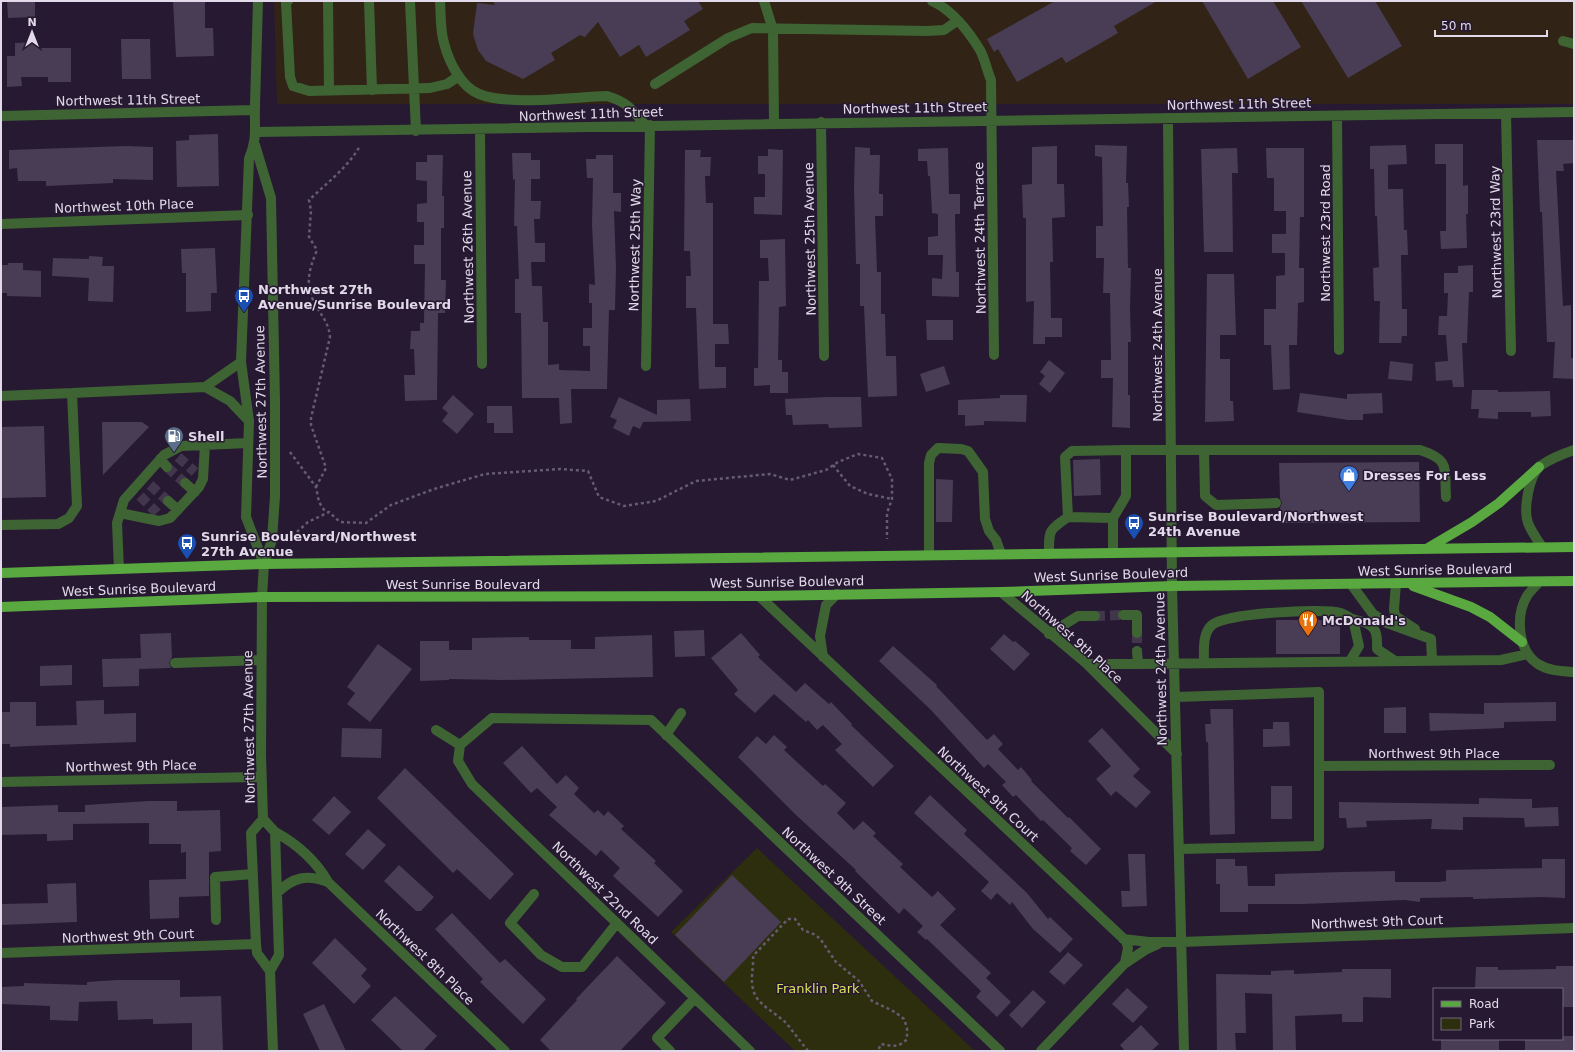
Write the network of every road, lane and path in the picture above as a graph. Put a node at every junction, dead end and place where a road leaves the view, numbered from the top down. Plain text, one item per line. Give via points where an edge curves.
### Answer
1 (258, 1) edge
2 (288, 1) edge
3 (328, 1) edge
4 (369, 1) edge
5 (410, 1) edge
6 (440, 1) edge
7 (764, 1) edge
8 (932, 1) edge
9 (956, 21) junction
10 (773, 30) junction
11 (1563, 41) dead end
12 (1574, 44) edge
13 (459, 76) junction
14 (655, 84) dead end
15 (414, 89) junction
16 (329, 90) junction
17 (372, 90) junction
18 (255, 110) junction
19 (1574, 112) edge
20 (1506, 113) junction
21 (1, 116) edge
22 (1338, 116) junction
23 (1168, 118) junction
24 (991, 120) junction
25 (821, 122) junction
26 (774, 123) junction
27 (647, 125) junction
28 (480, 130) junction
29 (416, 131) junction
30 (256, 132) junction
31 (255, 144) junction
32 (360, 146) dead end
33 (248, 215) junction
34 (1, 224) edge
35 (1339, 350) dead end
36 (1511, 351) dead end
37 (994, 355) dead end
38 (824, 356) dead end
39 (241, 362) junction
40 (482, 364) dead end
41 (646, 366) dead end
42 (205, 387) junction
43 (72, 393) junction
44 (1, 396) edge
45 (249, 421) junction
46 (248, 443) junction
47 (205, 444) junction
48 (1126, 450) junction
49 (1171, 450) junction
50 (1204, 450) junction
51 (1574, 450) edge
52 (290, 452) dead end
53 (833, 465) junction
54 (1539, 467) junction
55 (195, 472) tunnel mouth
56 (203, 479) junction
57 (185, 483) tunnel mouth
58 (316, 487) junction
59 (195, 492) junction
60 (1446, 497) dead end
61 (892, 499) junction
62 (168, 501) tunnel mouth
63 (1276, 503) dead end
64 (178, 510) junction
65 (120, 512) junction
66 (326, 513) junction
67 (1068, 517) junction
68 (1113, 518) junction
69 (1, 525) edge
70 (887, 539) dead end
71 (288, 540) dead end
72 (1542, 547) junction
73 (1574, 547) edge
74 (1427, 549) junction
75 (1113, 553) junction
76 (1172, 553) junction
77 (1001, 554) junction
78 (1049, 554) junction
79 (929, 555) junction
80 (264, 564) junction
81 (119, 569) junction
82 (1, 573) edge
83 (1539, 582) junction
84 (1574, 582) edge
85 (1351, 584) junction
86 (1396, 584) junction
87 (1407, 584) junction
88 (1172, 586) junction
89 (1001, 592) junction
90 (837, 594) junction
91 (759, 596) junction
92 (262, 597) junction
93 (1, 607) edge
94 (1123, 615) tunnel mouth
95 (1095, 616) tunnel mouth
96 (1353, 619) junction
97 (1137, 633) tunnel mouth
98 (1049, 634) junction
99 (1431, 638) junction
100 (1522, 642) junction
101 (1377, 649) junction
102 (1137, 651) tunnel mouth
103 (1528, 654) junction
104 (823, 657) junction
105 (261, 660) junction
106 (1432, 660) junction
107 (1350, 661) junction
108 (1366, 661) junction
109 (1395, 661) junction
110 (175, 663) dead end
111 (1204, 663) junction
112 (1087, 664) junction
113 (1138, 664) junction
114 (1175, 664) junction
115 (1574, 672) edge
116 (1176, 696) junction
117 (682, 713) dead end
118 (436, 730) dead end
119 (666, 735) junction
120 (460, 745) junction
121 (1177, 754) junction
122 (1319, 766) junction
123 (1550, 766) dead end
124 (261, 777) junction
125 (1, 782) edge
126 (263, 818) junction
127 (275, 832) junction
128 (1179, 849) junction
129 (253, 874) junction
130 (328, 882) junction
131 (277, 893) junction
132 (534, 894) dead end
133 (216, 920) dead end
134 (617, 923) junction
135 (1574, 928) edge
136 (1123, 939) junction
137 (1166, 942) junction
138 (1182, 942) junction
139 (256, 944) junction
140 (1, 953) edge
141 (1125, 959) junction
142 (270, 971) junction
143 (695, 998) junction
144 (273, 1051) edge
145 (505, 1051) edge
146 (670, 1051) edge
147 (750, 1051) edge
148 (808, 1051) edge
149 (878, 1051) edge
150 (1000, 1051) edge
151 (1041, 1051) edge
152 (1184, 1051) edge

1 - 18 street, Northwest 27th Avenue
2 - 16 street via 286,3 290,77 293,86 309,91
3 - 16 street
4 - 17 street
5 - 15 street
6 - 13 street via 444,43
7 - 10 street
8 - 9 street, Northwest 24th Terrace via 944,8
9 - 10 street via 944,30
9 - 24 street, Northwest 24th Terrace via 980,51 991,80
10 - 14 street via 752,28 728,38
10 - 26 street
11 - 12 street
13 - 15 street via 442,85
13 - 27 street via 464,84 478,94 499,99 607,96 621,100
15 - 17 street
15 - 29 street
16 - 17 street
18 - 21 street, Northwest 11th Street
18 - 30 street, Northwest 27th Avenue
19 - 20 street, Northwest 11th Street
20 - 22 street, Northwest 11th Street
20 - 36 street, Northwest 23rd Way
22 - 23 street, Northwest 11th Street
22 - 35 street, Northwest 23rd Road
23 - 24 street, Northwest 11th Street
23 - 49 street, Northwest 24th Avenue
24 - 25 street, Northwest 11th Street
24 - 37 street, Northwest 24th Terrace
25 - 26 street, Northwest 11th Street
25 - 38 street, Northwest 25th Avenue
26 - 27 street, Northwest 11th Street
27 - 28 street, Northwest 11th Street
27 - 41 street, Northwest 25th Way
28 - 29 street, Northwest 11th Street
28 - 40 street, Northwest 26th Avenue
29 - 30 street, Northwest 11th Street
30 - 31 street, Northwest 27th Avenue
31 - 33 street, Northwest 27th Avenue via 250,159
31 - 80 street, Northwest 27th Avenue via 271,198 273,267 275,496 272,540
32 - 58 path via 355,156 309,200 309,237 317,250 309,270 308,282 314,303 329,326 330,337 311,418 311,425 326,468
33 - 34 street, Northwest 10th Place
33 - 39 street, Northwest 27th Avenue
39 - 42 street
39 - 45 street, Northwest 27th Avenue
42 - 43 street
42 - 45 street via 230,401
43 - 44 street
43 - 69 street via 77,506 69,518 58,524
45 - 46 street, Northwest 27th Avenue
46 - 47 street
46 - 80 street, Northwest 27th Avenue via 246,517
47 - 56 street
47 - 65 street via 181,446 175,454 164,455 164,463 136,493 124,500
48 - 49 street
48 - 67 street via 1072,451 1065,457
48 - 68 street via 1126,496
49 - 50 street
49 - 76 street, Northwest 24th Avenue
50 - 60 street via 1420,450 1436,455 1444,463
50 - 63 street via 1205,496 1216,505
51 - 54 street via 1557,456
52 - 58 path
53 - 61 path via 850,486 868,494
53 - 61 path via 858,454 882,458 892,479
53 - 66 path via 826,470 790,480 770,474 696,481 656,501 624,506 599,497 588,471 560,469 485,474 391,505 366,523 340,522 329,512
54 - 72 street via 1526,500 1526,511 1530,526
54 - 74 main road via 1488,511
55 - 56 street
56 - 59 street
57 - 59 street
58 - 66 path via 319,502
59 - 64 street
61 - 70 path via 887,513
62 - 64 street
64 - 65 street via 170,518 161,516 160,521
65 - 81 street via 117,523
66 - 71 path via 308,522
67 - 68 street
67 - 78 street via 1052,528 1049,535
68 - 75 street
72 - 73 main road, West Sunrise Boulevard
72 - 74 main road, West Sunrise Boulevard
74 - 76 main road, West Sunrise Boulevard
75 - 76 main road, West Sunrise Boulevard
75 - 78 main road, West Sunrise Boulevard
76 - 88 street, Northwest 24th Avenue
77 - 78 main road, West Sunrise Boulevard
77 - 79 main road, West Sunrise Boulevard
77 - 79 street via 984,519 982,472 968,451 938,448 931,454 929,463
79 - 80 main road, West Sunrise Boulevard
80 - 81 main road, West Sunrise Boulevard
80 - 92 street, Northwest 27th Avenue
81 - 82 main road, West Sunrise Boulevard
83 - 84 main road, West Sunrise Boulevard
83 - 87 main road, West Sunrise Boulevard
83 - 100 street via 1527,597 1521,613
85 - 86 main road, West Sunrise Boulevard
85 - 88 main road, West Sunrise Boulevard
85 - 99 street via 1373,614 1387,623
86 - 87 main road, West Sunrise Boulevard
86 - 99 street via 1396,616
87 - 100 main road via 1471,607 1490,617
88 - 89 main road, West Sunrise Boulevard
88 - 114 street, Northwest 24th Avenue
89 - 90 main road, West Sunrise Boulevard
89 - 98 street, Northwest 9th Place
90 - 91 main road, West Sunrise Boulevard
90 - 104 street via 826,604 820,636
91 - 92 main road, West Sunrise Boulevard
91 - 104 street, Northwest 9th Court
92 - 93 main road, West Sunrise Boulevard
92 - 105 street, Northwest 27th Avenue
94 - 97 street via 1137,615
95 - 98 street via 1078,616
96 - 101 street via 1366,622 1374,628
96 - 107 street via 1358,646
96 - 111 street via 1343,613 1332,612 1265,613 1224,619 1211,625 1205,638
98 - 112 street, Northwest 9th Place
99 - 106 street
100 - 103 street
101 - 108 street
101 - 109 street
102 - 113 street
103 - 106 street via 1501,660
103 - 115 street via 1538,664 1553,670
104 - 136 street, Northwest 9th Court
105 - 110 street
105 - 124 street, Northwest 27th Avenue
106 - 109 street
107 - 108 street
107 - 111 street
108 - 109 street
111 - 114 street
112 - 113 street
112 - 121 street, Northwest 9th Place
113 - 114 street
114 - 116 street, Northwest 24th Avenue
116 - 121 street, Northwest 24th Avenue
116 - 122 street via 1319,692
117 - 119 street
118 - 120 street
119 - 120 street, Northwest 9th Street via 651,720 492,718
119 - 150 street, Northwest 9th Street
120 - 134 street, Northwest 22nd Road via 458,760 472,784
121 - 128 street, Northwest 24th Avenue
122 - 123 street, Northwest 9th Place
122 - 128 street via 1319,846
124 - 125 street, Northwest 9th Place
124 - 126 street, Northwest 27th Avenue
126 - 127 street, Northwest 27th Avenue
126 - 129 street, Northwest 27th Avenue via 251,833
127 - 130 street, Northwest 8th Place via 291,841 320,868
127 - 131 street
128 - 138 street, Northwest 24th Avenue
129 - 133 street via 215,877
129 - 139 street, Northwest 27th Avenue
130 - 131 street via 307,877 299,878
130 - 145 street, Northwest 8th Place
131 - 142 street via 279,955
132 - 134 street via 510,923 541,955 562,967 582,967
134 - 143 street, Northwest 22nd Road
135 - 138 street, Northwest 9th Court
136 - 137 street
136 - 141 street via 1128,948
137 - 138 street, Northwest 9th Court
137 - 141 street
138 - 152 street, Northwest 24th Avenue
139 - 140 street, Northwest 9th Court
139 - 142 street, Northwest 27th Avenue via 257,953
141 - 151 street
142 - 144 street
143 - 146 street via 657,1038
143 - 147 street, Northwest 22nd Road
148 - 149 path via 786,1023 759,1002 753,991 753,956 788,919 795,920 803,930 816,935 836,962 858,981 872,1001 904,1019 907,1039 902,1045 881,1044

